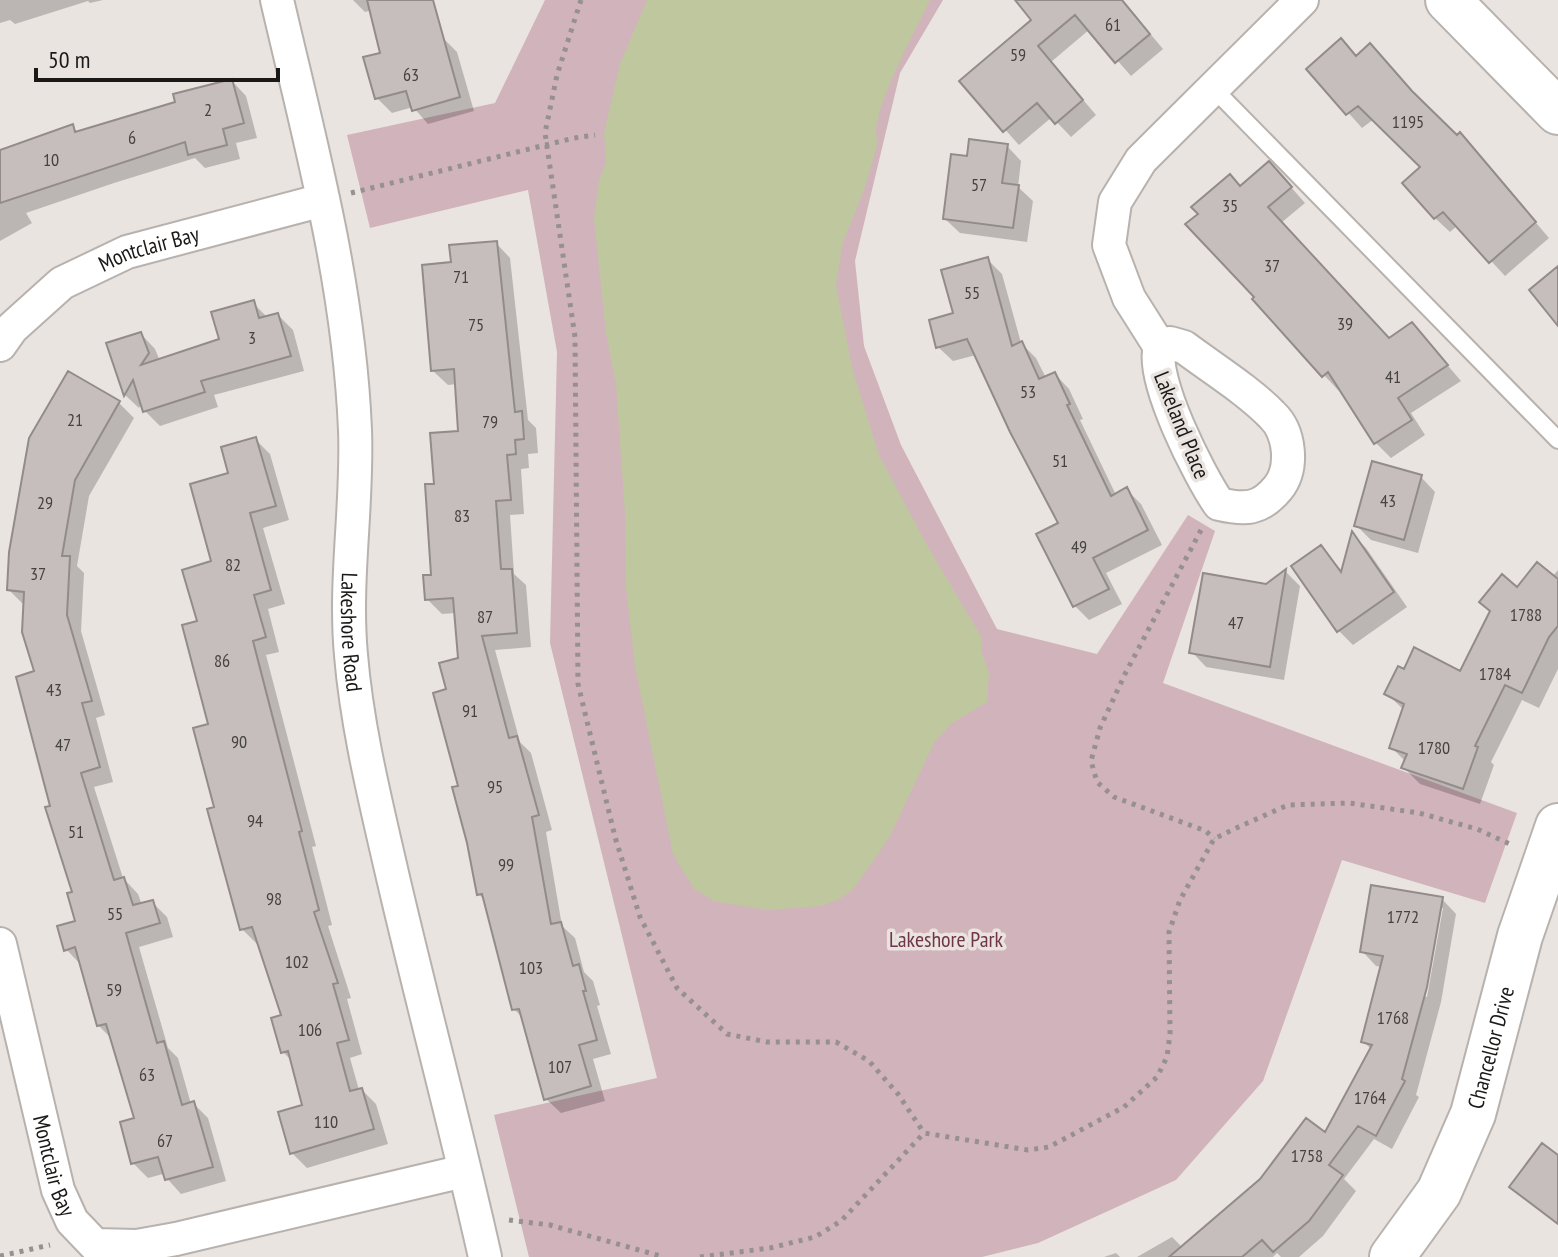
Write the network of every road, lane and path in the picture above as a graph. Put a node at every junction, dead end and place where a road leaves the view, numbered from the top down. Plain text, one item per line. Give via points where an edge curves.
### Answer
1 (277, 0) edge
2 (581, 0) edge
3 (1302, 0) edge
4 (1448, 0) edge
5 (1213, 88) junction
6 (1558, 112) edge
7 (595, 135) dead end
8 (546, 146) junction
9 (323, 200) junction
10 (0, 345) edge
11 (1160, 347) junction
12 (1558, 440) edge
13 (1219, 504) junction
14 (1214, 839) junction
15 (1554, 851) edge
16 (0, 944) edge
17 (924, 1133) junction
18 (464, 1171) junction
19 (476, 1217) junction
20 (87, 1236) junction
21 (0, 1256) edge
22 (485, 1257) edge
23 (664, 1257) edge
24 (700, 1257) edge
25 (1392, 1257) edge

1 - 9 street, Lakeshore Road
2 - 8 path via 557,75
3 - 5 street, Lakeland Place
4 - 6 street
5 - 11 street, Lakeland Place via 1141,160 1115,202 1109,245 1129,298
5 - 12 lane
7 - 8 path
8 - 9 path
8 - 17 path via 575,337 578,684 640,917 677,988 727,1034 767,1042 836,1042 869,1061
9 - 10 street, Montclair Bay via 127,252 62,283
9 - 18 street, Lakeshore Road via 349,345 355,433 349,564 353,669 366,761
11 - 13 street, Lakeland Place via 1156,357 1166,394 1202,480
11 - 13 street, Lakeland Place via 1184,347 1275,416 1290,453 1285,480 1268,500 1244,509
13 - 14 path via 1196,537 1125,674 1091,761 1097,782 1114,797 1206,831
14 - 15 path via 1288,805 1349,803 1419,813
14 - 17 path via 1180,900 1169,932 1170,1034 1157,1077 1124,1107 1049,1147 1028,1150
15 - 25 street, Chancellor Drive via 1520,936 1473,1114 1439,1192
16 - 20 street, Montclair Bay via 58,1190 72,1221
17 - 24 path via 841,1221 815,1237
18 - 19 street, Lakeshore Road
18 - 20 street, Montclair Bay via 137,1246 95,1245
19 - 22 street, Lakeshore Road
19 - 23 path via 550,1225
20 - 21 path

